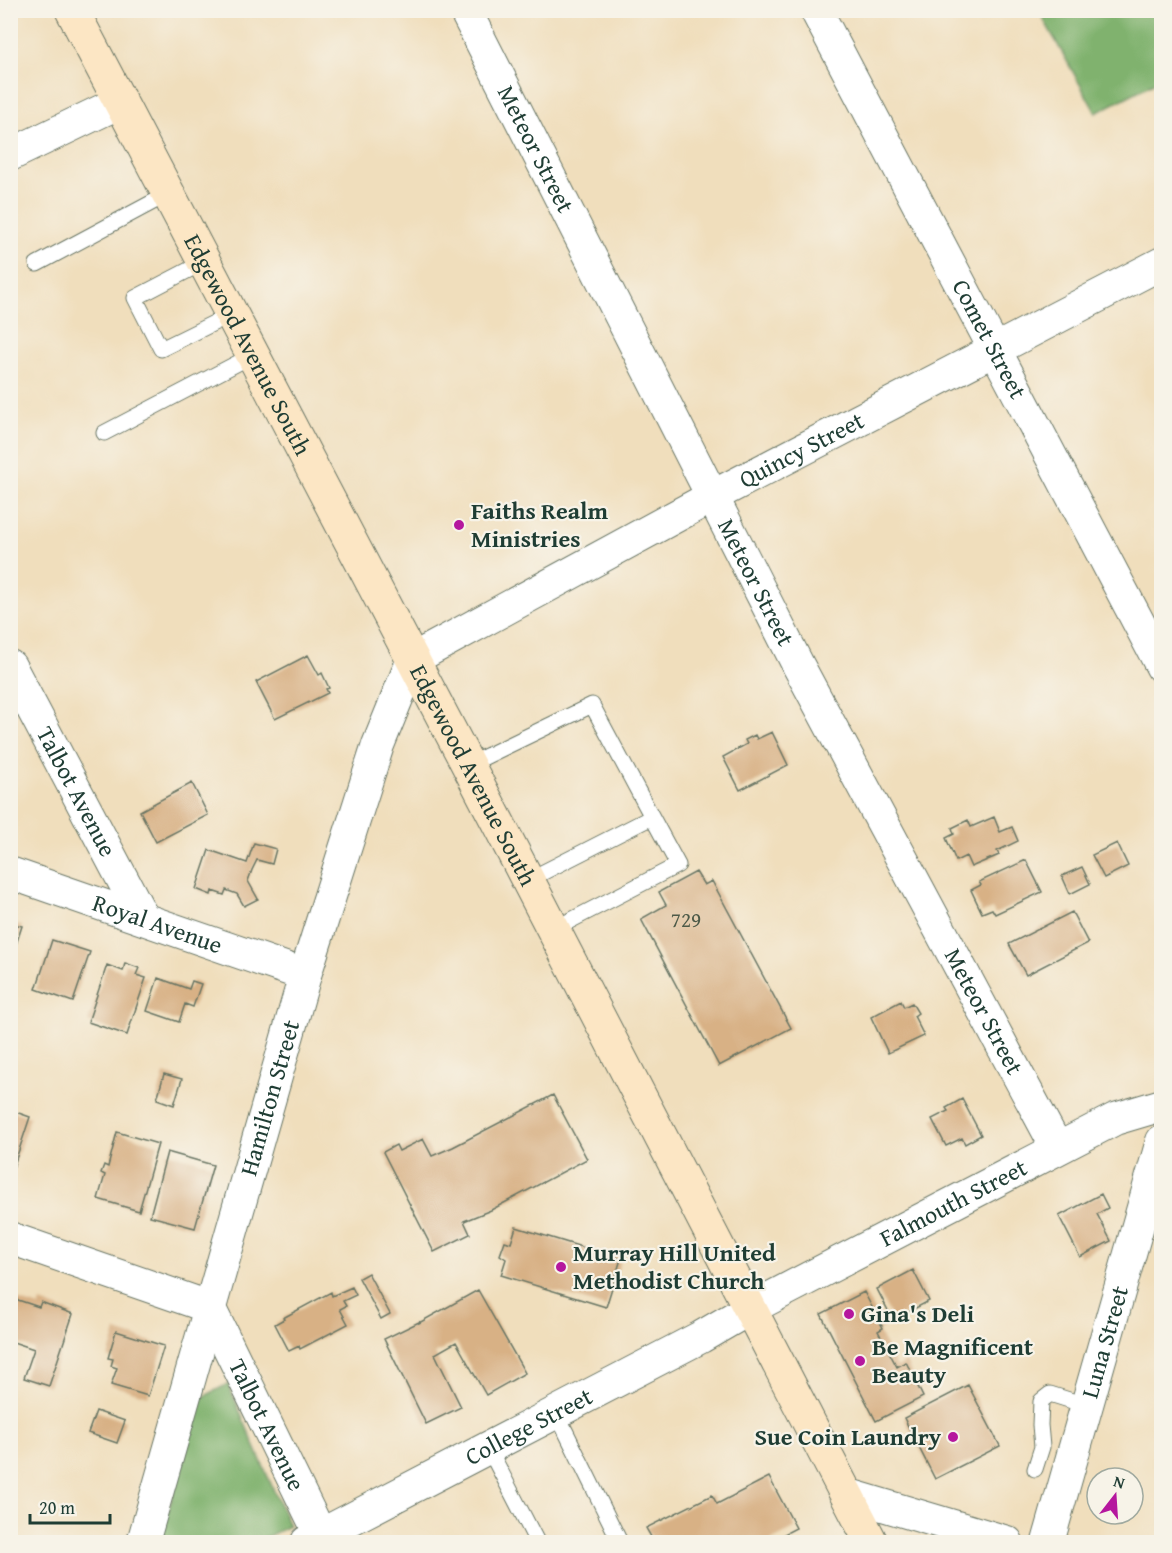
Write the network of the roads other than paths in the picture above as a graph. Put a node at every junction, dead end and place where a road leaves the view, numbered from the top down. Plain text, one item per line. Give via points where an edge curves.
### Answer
1 (72, 10) edge
2 (465, 10) edge
3 (816, 10) edge
4 (120, 102) junction
5 (10, 155) edge
6 (168, 194) junction
7 (204, 262) junction
8 (1161, 263) edge
9 (37, 264) dead end
10 (232, 314) junction
11 (995, 350) junction
12 (253, 355) junction
13 (104, 433) dead end
14 (713, 496) junction
15 (413, 659) junction
16 (10, 666) edge
17 (1161, 667) edge
18 (468, 765) junction
19 (652, 817) junction
20 (10, 873) edge
21 (528, 880) junction
22 (143, 918) junction
23 (554, 929) junction
24 (305, 975) junction
25 (1161, 1106) edge
26 (1161, 1141) edge
27 (1056, 1148) junction
28 (10, 1238) edge
29 (209, 1307) junction
30 (751, 1308) junction
31 (1088, 1406) junction
32 (556, 1412) junction
33 (488, 1447) junction
34 (1035, 1469) dead end
35 (846, 1494) junction
36 (317, 1540) edge
37 (143, 1542) edge
38 (537, 1542) edge
39 (620, 1542) edge
40 (871, 1542) edge
41 (1007, 1542) edge
42 (1048, 1542) edge

1 - 4 main road, Edgewood Avenue South
2 - 14 street, Meteor Street
3 - 11 street, Comet Street
4 - 5 street
4 - 6 main road, Edgewood Avenue South
6 - 7 main road, Edgewood Avenue South
6 - 9 lane
7 - 10 main road, Edgewood Avenue South
7 - 10 lane via 135,298 161,349
8 - 11 street, Quincy Street
10 - 12 main road, Edgewood Avenue South
11 - 14 street, Quincy Street
11 - 17 street, Comet Street
12 - 13 lane
12 - 15 main road, Edgewood Avenue South
14 - 15 street, Quincy Street
14 - 27 street, Meteor Street via 798,665
15 - 18 main road, Edgewood Avenue South
15 - 24 street, Hamilton Street via 378,745
16 - 22 street, Talbot Avenue
18 - 19 lane via 592,705
18 - 21 main road, Edgewood Avenue South
19 - 21 lane
19 - 23 lane via 678,865
20 - 22 street, Royal Avenue
21 - 23 main road, Edgewood Avenue South
22 - 24 street, Royal Avenue
23 - 30 main road, Edgewood Avenue South
24 - 29 street, Hamilton Street
25 - 27 street, Falmouth Street via 1114,1119
26 - 31 street, Luna Street
27 - 30 street, Falmouth Street
28 - 29 street
29 - 36 street, Talbot Avenue
29 - 37 street, Hamilton Street
30 - 32 street, College Street
30 - 35 main road, Edgewood Avenue South
31 - 34 lane via 1050,1394 1041,1401 1042,1447
31 - 42 street, Luna Street
32 - 33 street, College Street
32 - 39 lane
33 - 36 street, College Street
33 - 38 lane
35 - 40 main road, Edgewood Avenue South
35 - 41 street

